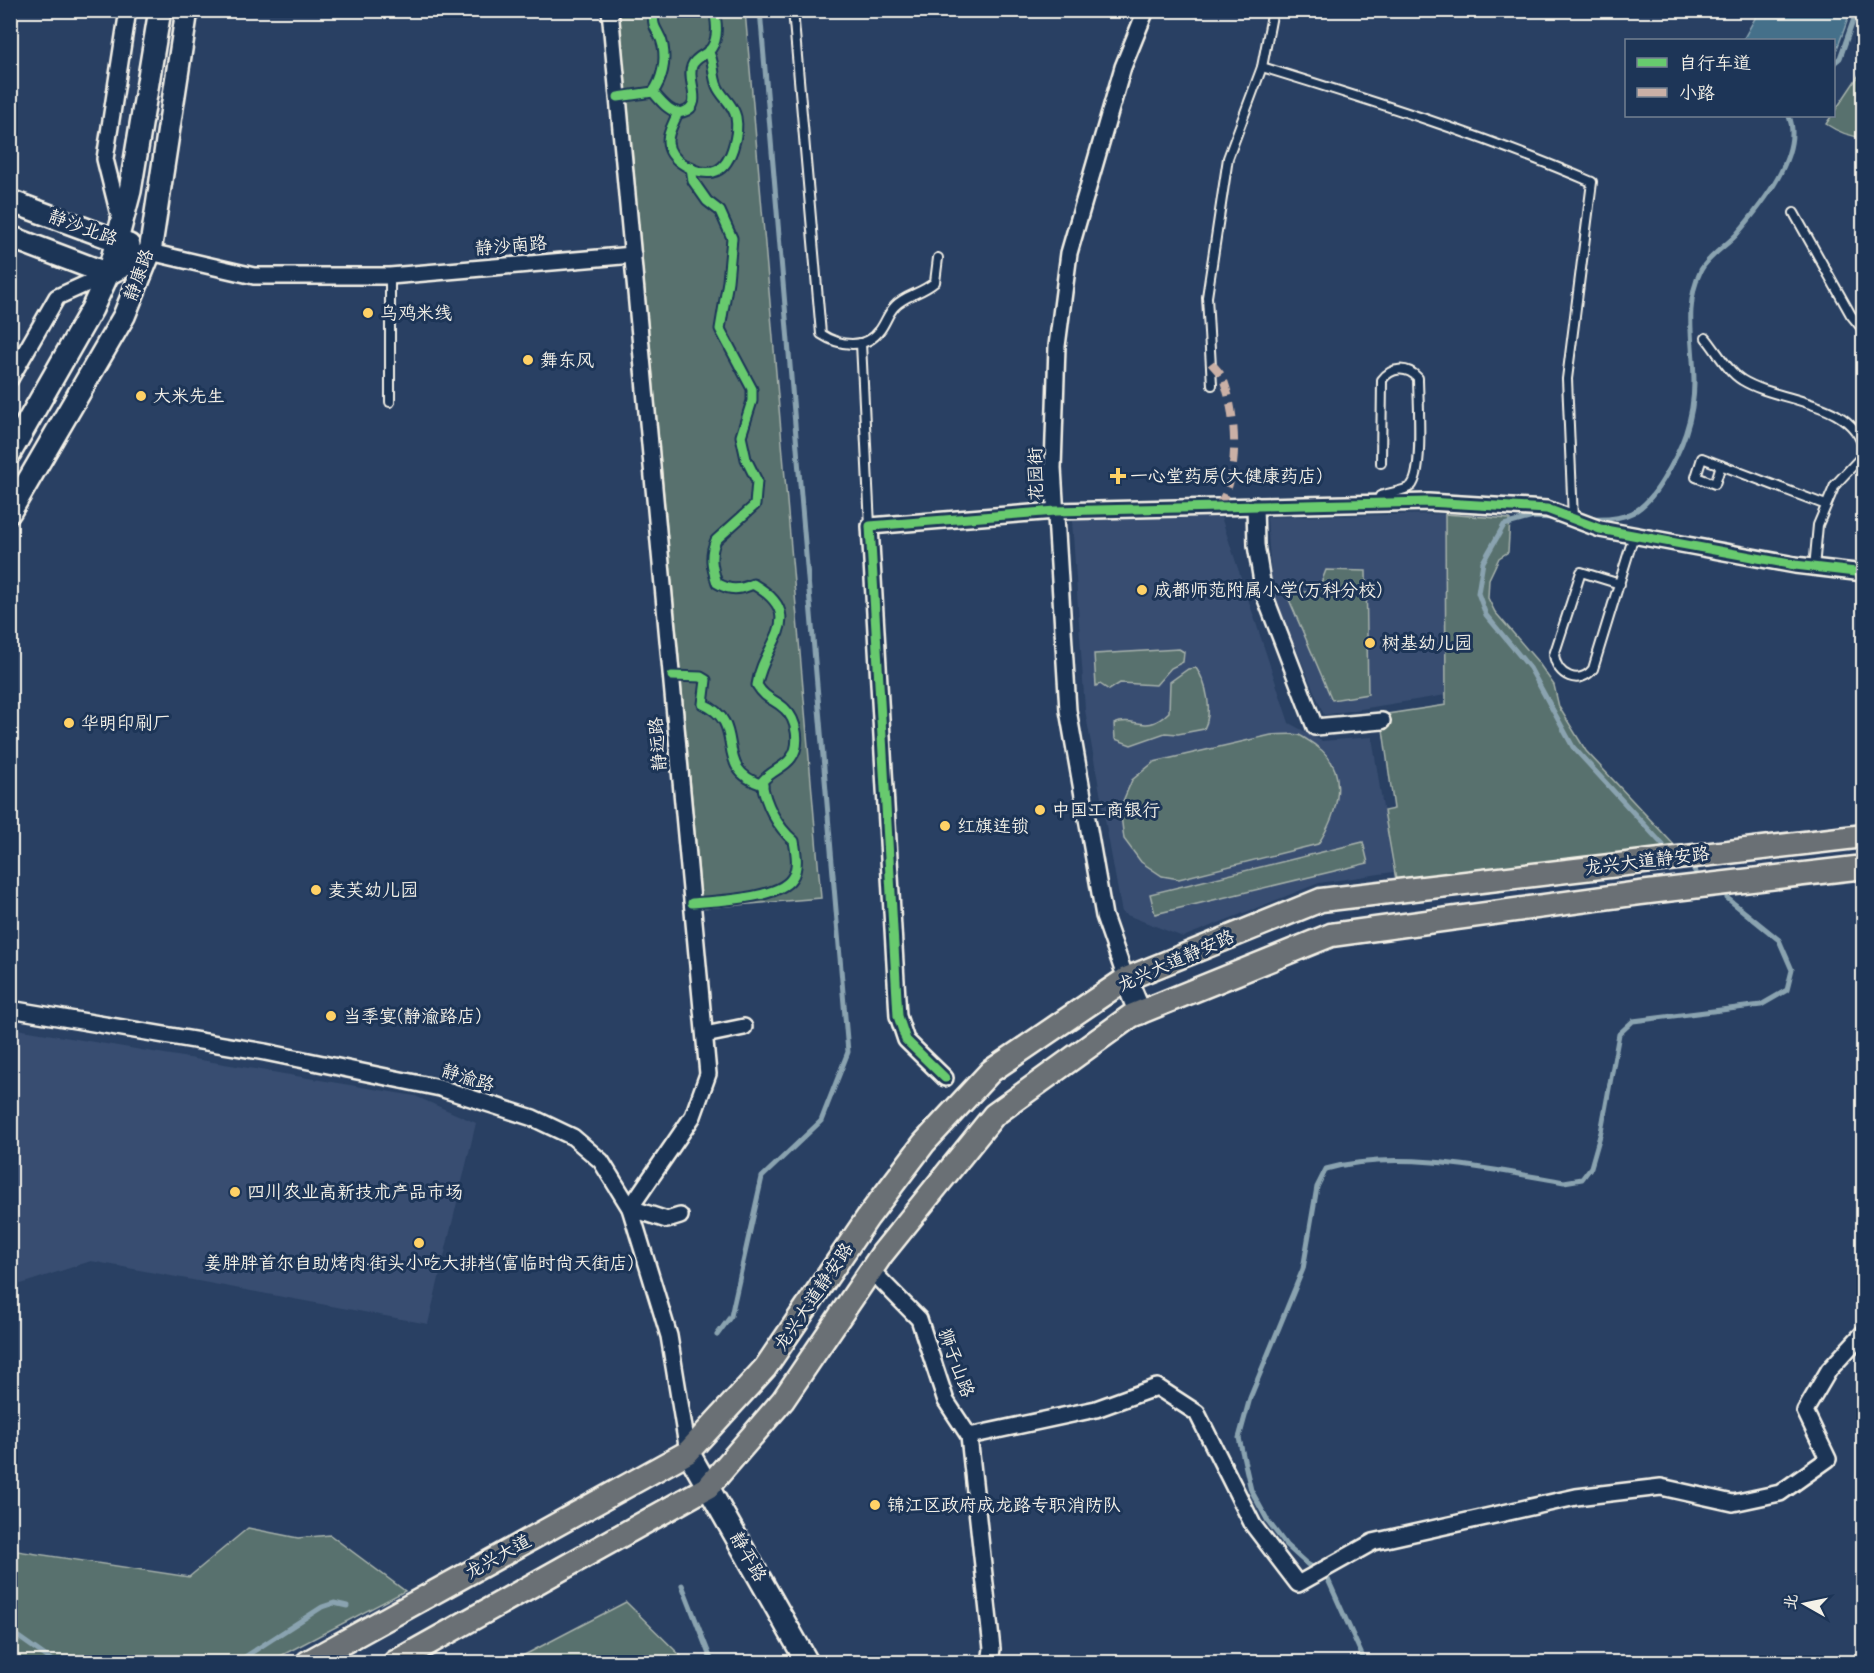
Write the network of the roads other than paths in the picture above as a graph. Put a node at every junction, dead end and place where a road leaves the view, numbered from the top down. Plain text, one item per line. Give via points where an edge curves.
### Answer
1 (128, 10) edge
2 (160, 10) edge
3 (187, 10) edge
4 (610, 10) edge
5 (793, 10) edge
6 (1146, 10) edge
7 (1273, 10) edge
8 (1262, 67) junction
9 (10, 201) edge
10 (1794, 213) dead end
11 (119, 232) junction
12 (10, 237) edge
13 (150, 252) junction
14 (633, 255) junction
15 (938, 258) dead end
16 (108, 274) junction
17 (390, 276) junction
18 (1863, 331) edge
19 (1706, 338) dead end
20 (861, 343) junction
21 (10, 379) edge
22 (1212, 385) dead end
23 (390, 402) dead end
24 (1863, 450) edge
25 (10, 453) edge
26 (1863, 454) edge
27 (1381, 462) dead end
28 (1721, 465) dead end
29 (1377, 503) junction
30 (1826, 505) junction
31 (1255, 506) junction
32 (10, 512) edge
33 (1056, 512) junction
34 (1573, 519) junction
35 (870, 526) junction
36 (1634, 535) junction
37 (1814, 568) junction
38 (1863, 573) edge
39 (1620, 584) junction
40 (1382, 721) dead end
41 (1863, 836) edge
42 (1863, 867) edge
43 (1126, 979) junction
44 (10, 1009) edge
45 (1140, 1013) junction
46 (744, 1027) dead end
47 (705, 1035) junction
48 (945, 1078) dead end
49 (630, 1208) junction
50 (680, 1216) dead end
51 (871, 1270) junction
52 (1863, 1332) edge
53 (969, 1436) junction
54 (688, 1452) junction
55 (708, 1487) junction
56 (308, 1662) edge
57 (395, 1662) edge
58 (807, 1662) edge
59 (990, 1662) edge

1 - 11 street via 105,159
2 - 11 main road, 静康路 via 130,191
3 - 13 main road, 静康路
4 - 14 street
5 - 20 lane via 821,334 839,342
6 - 33 street, 花园街 via 1123,67 1069,253 1057,346 1053,468
7 - 8 lane
8 - 22 lane via 1228,158 1208,297
8 - 34 lane via 1371,100 1528,155 1592,182 1568,379
9 - 11 main road, 静沙北路
10 - 18 lane
11 - 13 main road, 静沙北路
11 - 16 main road, 静康路
12 - 16 main road, 静沙北路
13 - 16 main road, 静沙北路
13 - 17 street, 静沙南路 via 254,276
13 - 32 main road, 静康路 via 124,316
14 - 17 street, 静沙南路
14 - 47 street, 静远路
15 - 20 lane via 935,282 920,294 901,300 880,330
16 - 21 street via 57,297
16 - 25 main road, 静康路
17 - 23 lane
19 - 24 lane via 1741,380 1839,415 1860,434
20 - 35 lane
26 - 30 lane via 1835,485
27 - 29 lane via 1382,380 1388,372 1400,369 1418,378 1418,463 1409,488 1380,496
28 - 30 lane
29 - 31 street
29 - 34 street via 1547,509
30 - 37 lane via 1818,525
31 - 33 street
31 - 40 street via 1264,594 1315,727
33 - 35 street
33 - 43 street, 花园街 via 1068,710 1104,916
34 - 36 street
35 - 48 street via 898,1016 906,1040
36 - 37 street
36 - 39 lane
37 - 38 street
39 - 39 lane via 1593,669 1574,679 1561,672 1554,655 1581,572
41 - 43 main road, 龙兴大道静安路 via 1321,900
42 - 45 main road, 龙兴大道静安路 via 1331,935
43 - 45 main road
43 - 54 main road, 龙兴大道静安路 via 992,1071 924,1143 868,1217 765,1368
44 - 49 street, 静渝路 via 265,1052 440,1088 533,1118 573,1137 601,1161
45 - 51 main road, 龙兴大道静安路 via 994,1115
46 - 47 street
47 - 49 street, 静远路 via 708,1074 693,1116
49 - 50 street via 667,1220
49 - 54 street, 静渝路 via 669,1336
51 - 53 street, 狮子山路 via 919,1319 946,1401
51 - 55 main road, 龙兴大道静安路 via 783,1400
52 - 53 street via 1828,1370 1805,1411 1828,1459 1780,1492 1733,1503 1661,1487 1576,1497 1373,1542 1298,1584 1253,1525 1197,1413 1157,1387 1096,1409
53 - 59 street, 狮子山路 via 992,1649
54 - 55 main road, 静平路
54 - 56 main road, 龙兴大道
55 - 57 main road
55 - 58 main road, 静平路

